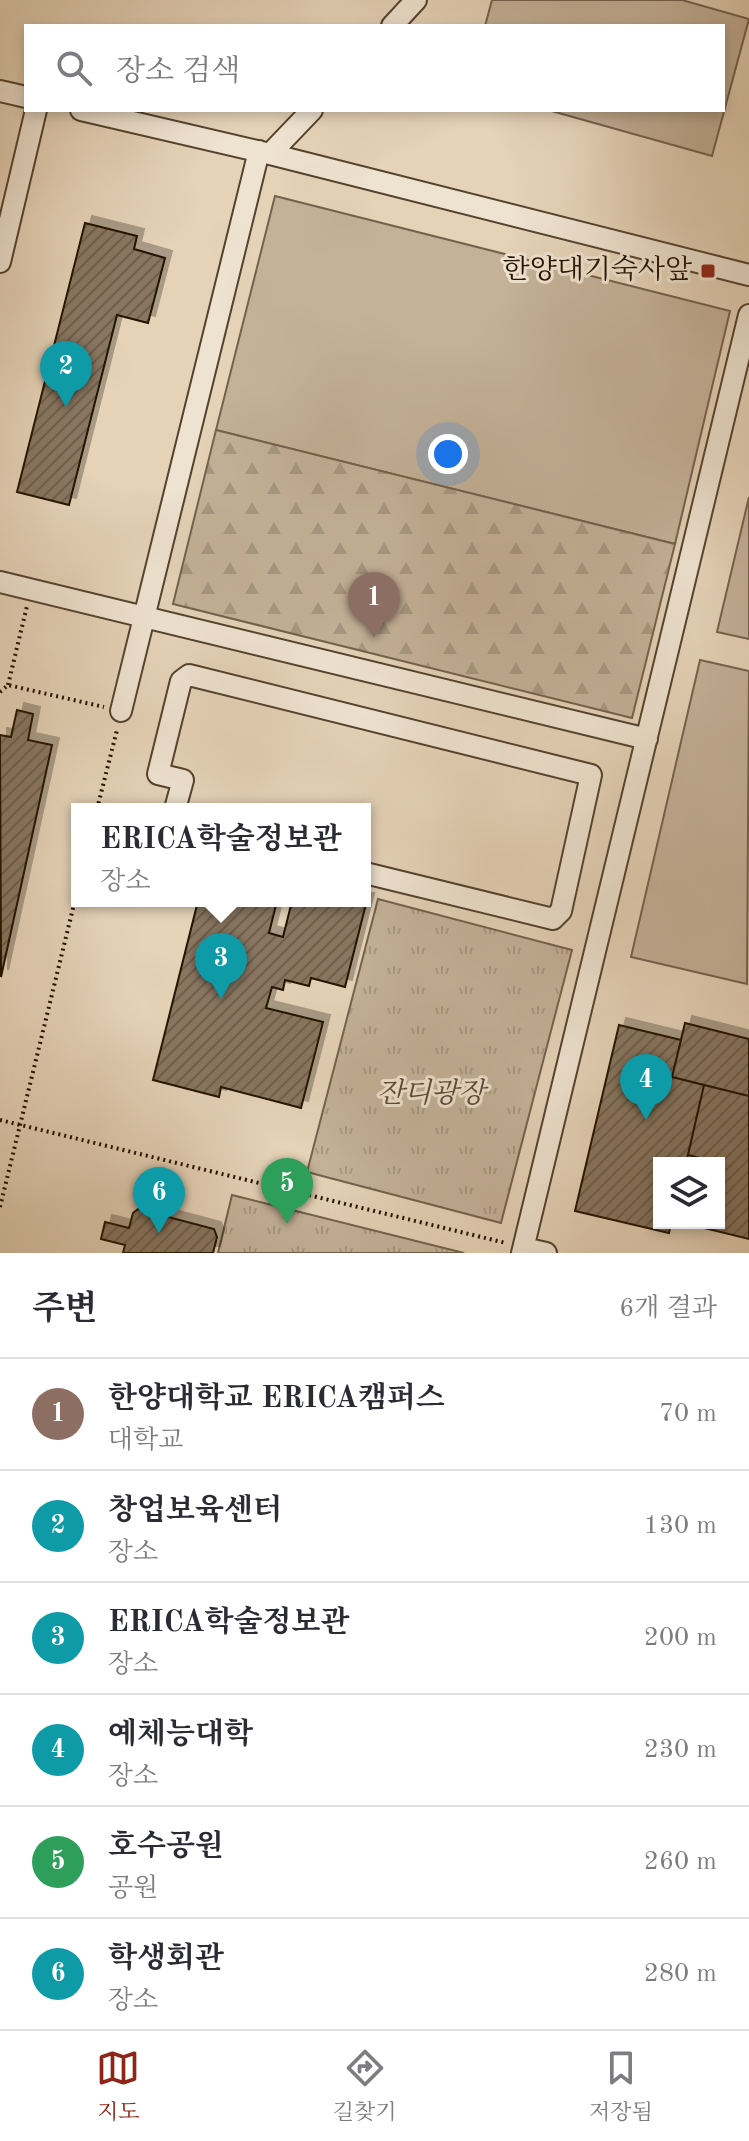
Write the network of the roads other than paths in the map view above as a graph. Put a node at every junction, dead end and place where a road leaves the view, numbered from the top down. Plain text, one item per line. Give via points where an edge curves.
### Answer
1 (416, 0) edge
2 (394, 24) edge
3 (0, 91) edge
4 (24, 97) edge
5 (36, 112) edge
6 (90, 112) edge
7 (310, 112) edge
8 (264, 152) junction
9 (0, 262) edge
10 (749, 275) edge
11 (749, 315) edge
12 (0, 582) edge
13 (144, 617) junction
14 (121, 711) road end
15 (647, 739) junction
16 (177, 803) edge
17 (371, 874) edge
18 (523, 1250) edge
19 (546, 1253) edge

1 - 2 lane
3 - 4 lane
5 - 9 lane
6 - 8 lane
7 - 8 lane
8 - 10 lane
8 - 13 lane
11 - 15 lane
12 - 13 lane
13 - 14 lane
13 - 15 lane
15 - 18 lane
16 - 17 lane via 183,780 158,774 181,681 189,675 591,775 561,911 553,919
18 - 19 lane

